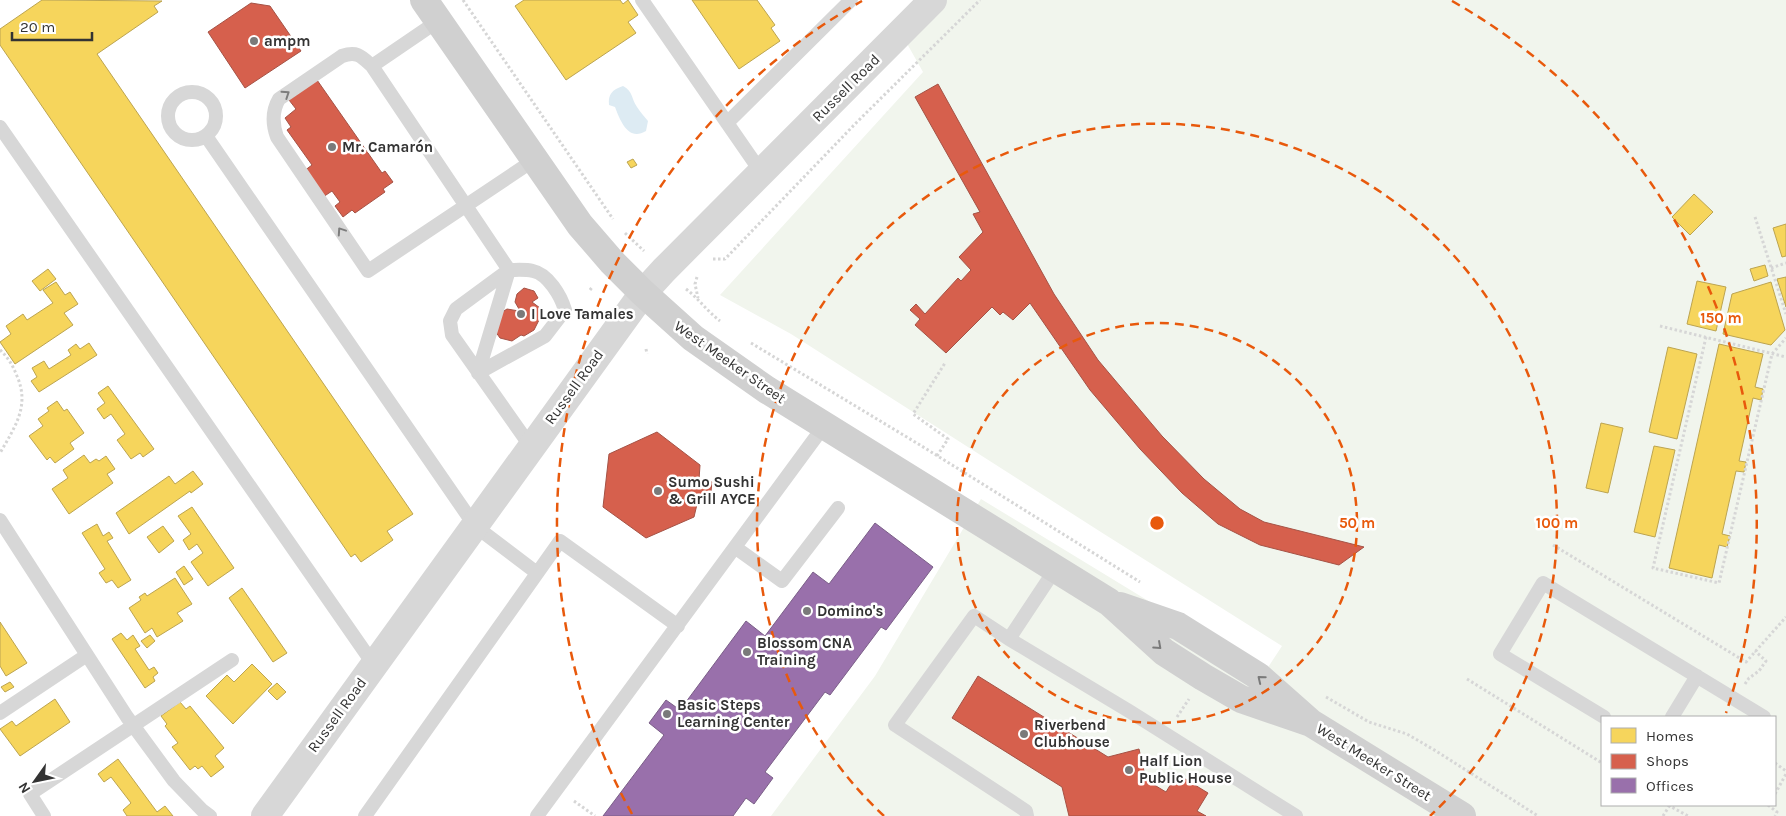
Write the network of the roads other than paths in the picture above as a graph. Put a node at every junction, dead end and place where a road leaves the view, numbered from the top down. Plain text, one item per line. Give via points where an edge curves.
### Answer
1 (642, 0) edge
2 (851, 0) edge
3 (933, 0) edge
4 (431, 10) edge
5 (372, 66) junction
6 (727, 123) junction
7 (0, 127) edge
8 (206, 136) dead end
9 (534, 160) junction
10 (761, 172) junction
11 (466, 206) junction
12 (509, 270) junction
13 (643, 294) junction
14 (478, 372) junction
15 (824, 426) junction
16 (531, 447) junction
17 (838, 508) dead end
18 (0, 520) edge
19 (475, 526) junction
20 (736, 548) junction
21 (1056, 568) junction
22 (537, 573) junction
23 (678, 626) junction
24 (1009, 639) junction
25 (87, 655) junction
26 (232, 660) dead end
27 (374, 665) junction
28 (1696, 676) junction
29 (0, 713) edge
30 (1602, 716) edge
31 (1673, 716) edge
32 (1762, 716) edge
33 (133, 725) junction
34 (44, 816) edge
35 (210, 816) edge
36 (265, 816) edge
37 (365, 816) edge
38 (537, 816) edge
39 (1027, 816) edge
40 (1296, 816) edge
41 (1462, 816) edge

1 - 6 lane
2 - 6 lane
3 - 10 street, Russell Road
4 - 5 lane
4 - 9 main road, West Meeker Street
5 - 11 lane
11 -> 5 lane via 368,271 277,136 273,109 279,99 342,56 360,55
6 - 10 lane
7 - 27 lane
8 - 19 lane
9 - 11 lane
9 - 13 main road, West Meeker Street via 580,225
10 - 13 street, Russell Road
11 - 12 lane
12 - 14 lane
12 - 14 lane via 456,309 450,321 452,335
12 - 14 lane via 534,271 554,289 565,310 545,336
13 - 15 main road, West Meeker Street via 692,338
13 - 16 street, Russell Road
14 - 16 lane
15 - 20 lane
15 - 21 main road, West Meeker Street
16 - 19 street, Russell Road
17 - 20 lane via 782,581
18 - 25 lane
19 - 22 lane
19 - 27 street, Russell Road
20 - 23 lane
21 - 24 lane
21 - 41 main road, West Meeker Street via 1109,602 1164,652 1241,699 1311,723
22 - 23 lane via 560,541
22 - 37 lane
23 - 38 lane
24 - 39 lane via 974,616 895,725 1026,811
24 - 40 lane
25 - 29 lane
25 - 33 lane
26 - 33 lane
27 - 36 street, Russell Road
28 - 30 lane via 1544,583 1500,654
28 - 31 lane
28 - 32 lane
33 - 34 lane via 30,794
33 - 35 lane via 174,781

